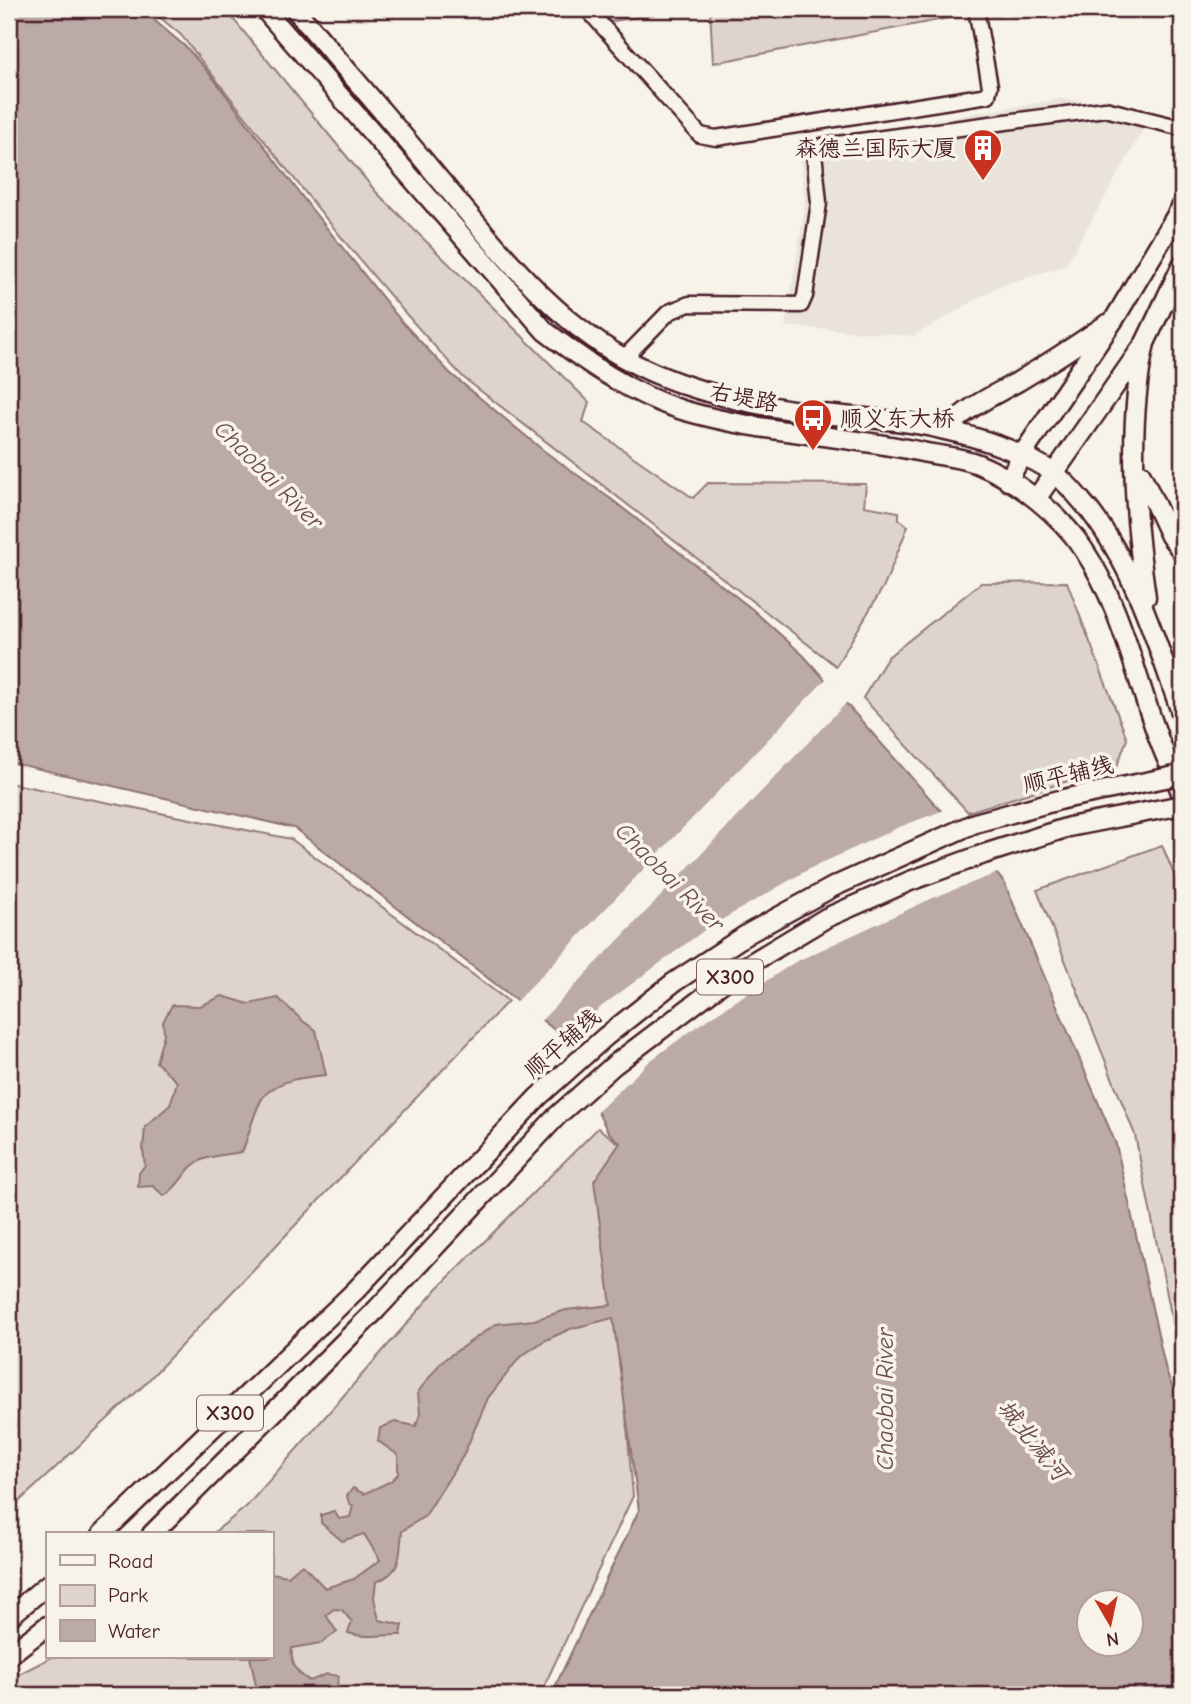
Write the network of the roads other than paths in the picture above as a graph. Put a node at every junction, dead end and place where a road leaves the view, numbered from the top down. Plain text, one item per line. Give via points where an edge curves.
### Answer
1 (264, 9) edge
2 (295, 9) edge
3 (587, 9) edge
4 (976, 9) edge
5 (1182, 128) edge
6 (1182, 206) edge
7 (1182, 265) edge
8 (1115, 318) junction
9 (1145, 343) junction
10 (624, 358) junction
11 (946, 430) junction
12 (1022, 455) junction
13 (1135, 462) junction
14 (1053, 472) junction
15 (1008, 481) junction
16 (1036, 499) junction
17 (1182, 551) edge
18 (1150, 624) junction
19 (1182, 715) edge
20 (1179, 776) edge
21 (1182, 795) edge
22 (1182, 805) edge
23 (104, 1532) edge
24 (154, 1532) edge
25 (46, 1586) edge
26 (9, 1616) edge
27 (46, 1627) edge
28 (9, 1656) edge

1 - 15 main road, 右堤路 via 545,331 587,363 681,409 751,426 900,447 978,464
2 - 10 main road, 右堤路 via 505,257 553,307
3 - 4 street via 699,135 716,138 988,95
5 - 10 street via 1105,110 822,146 814,152 819,203 801,305 689,303 669,312
6 - 8 main road
7 - 9 main road
8 - 11 main road via 953,421
8 - 12 main road
9 - 13 main road via 1134,408
9 - 14 main road
10 - 11 main road, 右堤路 via 676,383 742,402
11 - 12 main road, 右堤路
12 - 14 main road, 右堤路
12 - 15 main road
13 - 17 main road via 1170,536
13 - 18 main road via 1139,549
14 - 16 main road
14 - 18 main road, 右堤路 via 1104,530
15 - 16 main road, 右堤路
16 - 20 main road, 右堤路 via 1084,550 1108,595 1157,734
18 - 19 main road, 右堤路
20 - 21 main road, 右堤路
20 - 23 main road, 顺平辅线 / X300, bridge via 1063,799 975,824 833,887 749,933 673,983 538,1097 356,1290
22 - 24 main road, X300, bridge via 1069,827 910,881 826,918 738,971 614,1065 558,1116 375,1311
25 - 26 main road
27 - 28 main road

